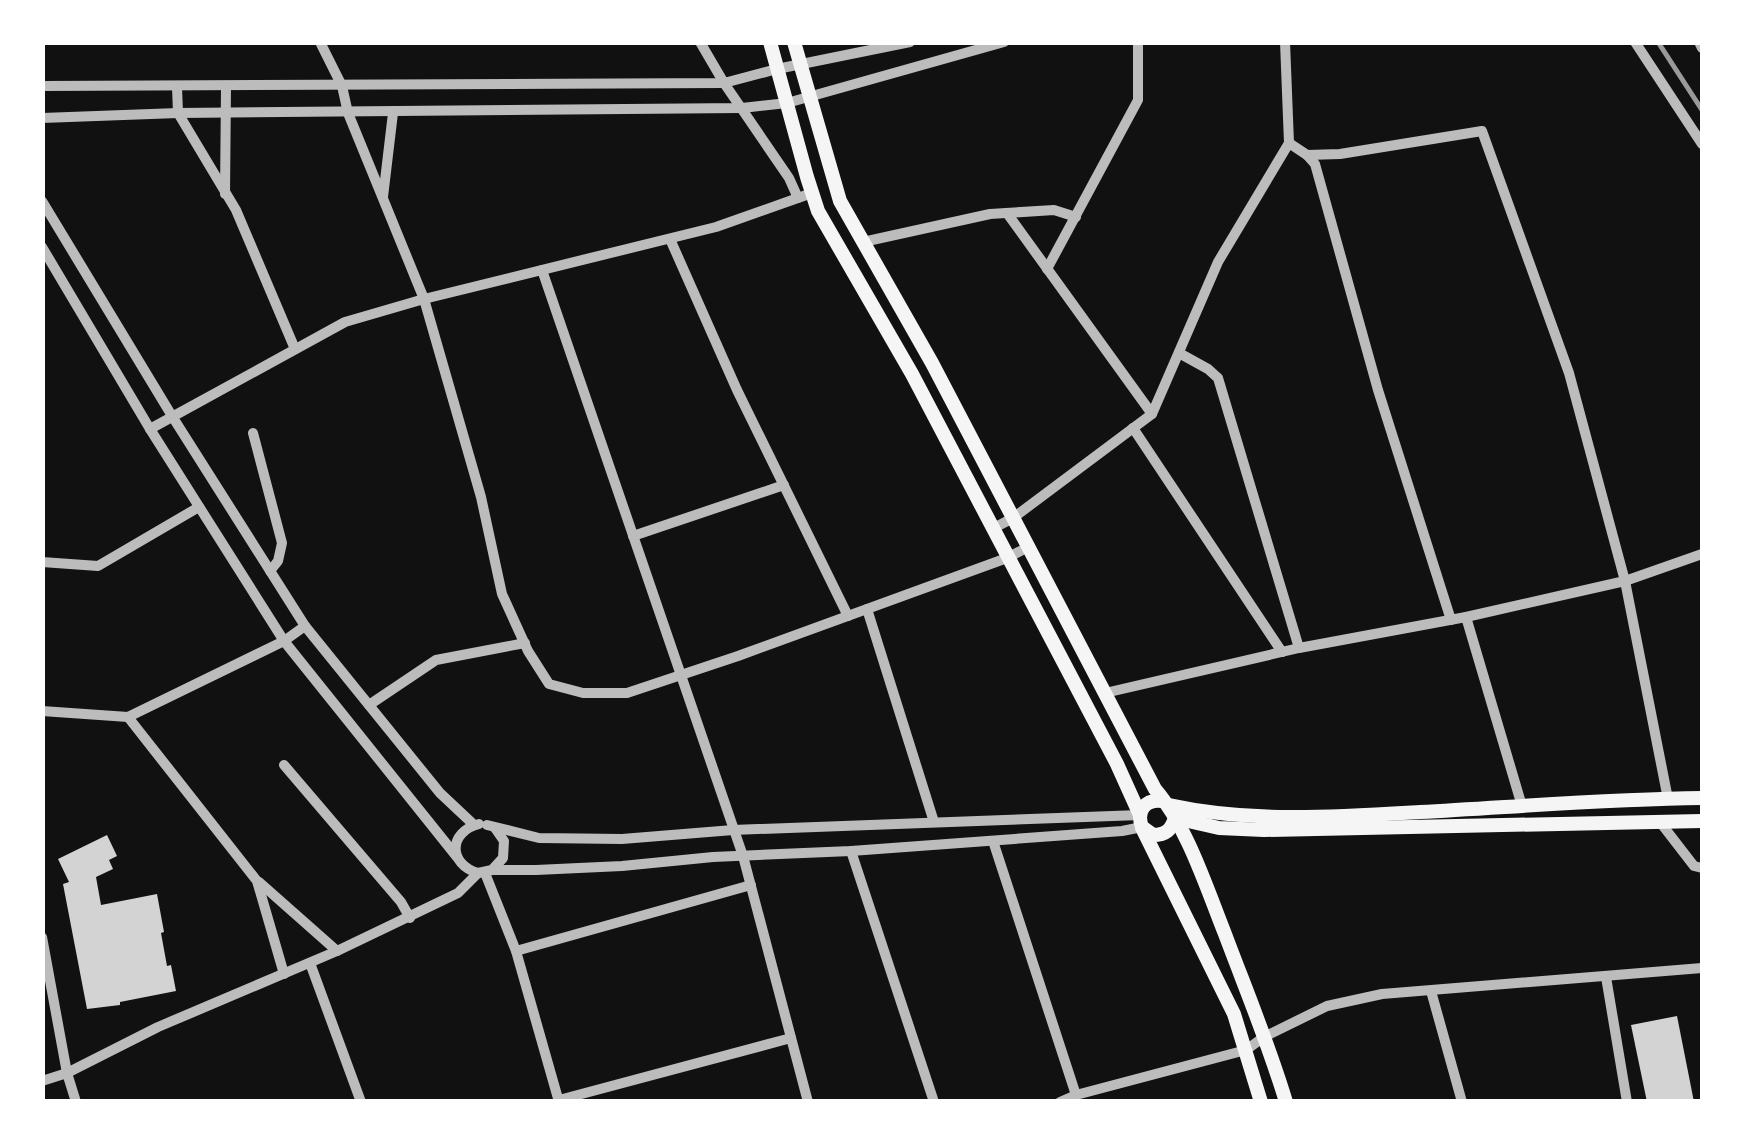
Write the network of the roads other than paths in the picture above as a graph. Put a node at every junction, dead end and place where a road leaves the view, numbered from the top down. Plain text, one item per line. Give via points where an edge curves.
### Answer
1 (320, 42) edge
2 (700, 42) edge
3 (770, 42) edge
4 (794, 42) edge
5 (910, 42) edge
6 (1004, 42) edge
7 (1138, 42) edge
8 (1285, 42) edge
9 (1636, 42) edge
10 (800, 65) junction
11 (777, 69) junction
12 (724, 82) junction
13 (42, 86) edge
14 (342, 86) junction
15 (178, 87) junction
16 (226, 87) junction
17 (809, 96) junction
18 (786, 103) junction
19 (742, 108) junction
20 (178, 113) junction
21 (348, 113) junction
22 (392, 113) junction
23 (226, 114) junction
24 (42, 118) edge
25 (1289, 144) junction
26 (1702, 144) edge
27 (1307, 155) junction
28 (225, 195) junction
29 (805, 196) junction
30 (382, 198) junction
31 (42, 201) edge
32 (1007, 213) junction
33 (1076, 217) junction
34 (670, 239) junction
35 (863, 242) junction
36 (42, 247) edge
37 (542, 270) junction
38 (1046, 270) junction
39 (424, 298) junction
40 (295, 349) junction
41 (1178, 353) junction
42 (1152, 414) junction
43 (172, 416) junction
44 (1134, 428) junction
45 (150, 429) junction
46 (253, 434) dead end
47 (784, 485) junction
48 (200, 507) junction
49 (1013, 518) junction
50 (992, 529) junction
51 (633, 536) junction
52 (1028, 548) junction
53 (1702, 554) edge
54 (1007, 558) junction
55 (42, 562) edge
56 (270, 570) junction
57 (1626, 581) junction
58 (867, 609) junction
59 (848, 616) junction
60 (1466, 617) junction
61 (1452, 620) junction
62 (305, 626) junction
63 (284, 641) junction
64 (524, 643) junction
65 (1298, 648) junction
66 (1282, 652) junction
67 (680, 676) junction
68 (1106, 693) junction
69 (369, 705) junction
70 (42, 711) edge
71 (128, 717) junction
72 (284, 765) dead end
73 (1702, 798) edge
74 (1668, 799) junction
75 (1522, 806) junction
76 (1169, 808) junction
77 (1140, 821) junction
78 (1702, 821) edge
79 (934, 822) junction
80 (1660, 822) junction
81 (473, 824) junction
82 (487, 824) junction
83 (733, 830) junction
84 (993, 840) junction
85 (852, 851) junction
86 (743, 856) junction
87 (457, 857) junction
88 (1702, 868) edge
89 (485, 872) junction
90 (257, 881) junction
91 (751, 886) junction
92 (410, 918) junction
93 (42, 938) edge
94 (516, 951) junction
95 (336, 952) junction
96 (310, 963) junction
97 (1702, 968) edge
98 (284, 974) junction
99 (1606, 976) junction
100 (1431, 992) junction
101 (1264, 1036) junction
102 (791, 1038) junction
103 (1246, 1050) junction
104 (67, 1073) junction
105 (42, 1082) edge
106 (1076, 1095) junction
107 (559, 1101) edge
108 (76, 1102) edge
109 (361, 1102) edge
110 (808, 1102) edge
111 (934, 1102) edge
112 (1060, 1102) edge
113 (1261, 1102) edge
114 (1286, 1102) edge
115 (1462, 1102) edge
116 (1627, 1102) edge

1 - 14 street
2 - 12 street
3 - 11 main road
4 - 10 main road
5 - 10 street
6 - 17 street
7 - 33 street via 1138,100
8 - 25 street
9 - 26 street
10 - 11 street
10 - 17 main road
11 - 12 street
11 - 18 main road
12 - 14 street
12 - 19 street
13 - 15 street
14 - 16 street
14 - 21 street
15 - 16 street
15 - 20 street
16 - 23 street
17 - 18 street
17 - 35 main road via 840,201
18 - 19 street
18 - 29 main road
19 - 22 street
19 - 29 street
20 - 23 street
20 - 24 street
20 - 28 street
21 - 22 street
21 - 23 street
21 - 30 street
22 - 30 street
23 - 28 street
25 - 27 street
25 - 41 street via 1218,262
27 - 57 street via 1482,131 1569,373
27 - 61 street
28 - 40 street
29 - 34 street
29 - 50 main road via 912,374
30 - 39 street
31 - 43 street
32 - 33 street via 1054,210
32 - 35 street
32 - 38 street
33 - 38 street
34 - 37 street
34 - 47 street
35 - 49 main road
36 - 45 street
37 - 39 street
37 - 51 street
38 - 42 street
39 - 40 street via 345,322
39 - 64 street via 502,594
40 - 43 street
41 - 42 street
41 - 65 street via 1218,378
42 - 44 street
43 - 45 street
43 - 56 street
44 - 49 street
44 - 66 street
45 - 48 street
46 - 56 street via 282,543
47 - 51 street
47 - 59 street
48 - 55 street via 98,566
48 - 63 street
49 - 50 street
49 - 52 main road
50 - 54 main road
51 - 67 street
52 - 54 street
52 - 68 main road
53 - 57 street
54 - 58 street
54 - 77 main road
56 - 62 street
57 - 60 street
57 - 74 street
58 - 59 street
58 - 79 street
59 - 67 street
60 - 61 street
60 - 75 street
61 - 65 street
62 - 63 street
62 - 69 street
63 - 71 street
63 - 87 street
64 - 67 street via 549,684 583,693 627,693
64 - 69 street via 436,660
65 - 66 street
66 - 68 street
67 - 83 street
68 - 76 main road
69 - 81 street via 440,794
70 - 71 street
71 - 90 street
72 - 92 street
73 - 74 main road
74 - 75 main road
75 - 76 main road via 1316,818
76 - 77 main road via 1150,802
76 - 77 main road via 1172,827 1160,835 1148,833
76 - 80 main road via 1219,828 1264,830
76 - 101 main road
77 - 79 street
77 - 84 street via 1122,832
77 - 103 main road
78 - 80 main road
79 - 83 street
80 - 88 street
81 - 82 street
81 - 87 street via 456,841
82 - 83 street via 540,838
82 - 89 street via 505,850
83 - 86 street
84 - 85 street
84 - 106 street
85 - 86 street
85 - 111 street
86 - 89 street
86 - 91 street
87 - 89 street via 465,868
89 - 92 street
89 - 94 street
90 - 95 street
90 - 98 street
91 - 94 street
91 - 102 street
92 - 95 street
93 - 104 street
94 - 107 street
95 - 96 street
96 - 98 street
96 - 109 street
97 - 99 street
98 - 104 street
99 - 100 street
99 - 116 street
100 - 101 street via 1327,1006
100 - 115 street
101 - 103 street
101 - 114 main road
102 - 107 street
102 - 110 street
103 - 106 street
103 - 113 main road
104 - 105 street
104 - 108 street
106 - 112 street

